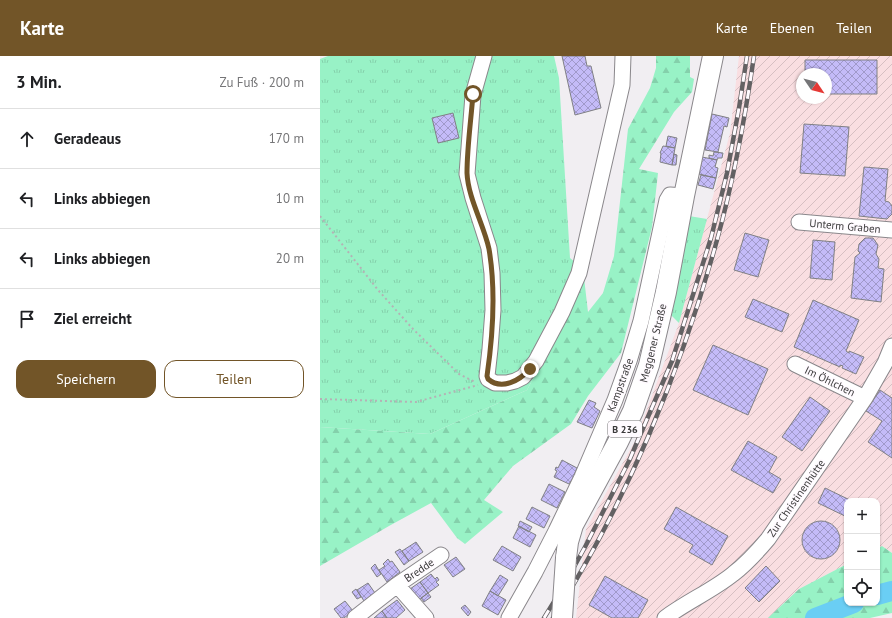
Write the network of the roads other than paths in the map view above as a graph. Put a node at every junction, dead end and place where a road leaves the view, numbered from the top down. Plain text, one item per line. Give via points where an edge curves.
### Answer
1 (484, 56) edge
2 (623, 56) edge
3 (713, 56) edge
4 (684, 196) junction
5 (799, 222) dead end
6 (892, 230) edge
7 (892, 346) edge
8 (795, 364) dead end
9 (865, 398) junction
10 (441, 555) dead end
11 (397, 585) junction
12 (355, 618) edge
13 (426, 618) edge
14 (509, 618) edge
15 (562, 618) edge
16 (665, 618) edge

1 - 2 street via 473,94 467,174 472,198 489,248 492,273 487,376 495,383 507,383 523,377 536,361 579,273 622,85
3 - 4 main road, Meggener Straße / B 236
4 - 14 street, Kampstraße via 670,195 667,200 640,321 622,380 598,441 556,531
4 - 15 main road, Meggener Straße / B 236, bridge via 647,372 618,442 572,525 566,558
5 - 6 street, Unterm Graben
7 - 9 street, Zur Christinenhütte
8 - 9 street, Im Öhlchen
9 - 16 street, Zur Christinenhütte via 768,539 752,557 732,575
10 - 11 street, Bredde
11 - 12 street, Bredde
11 - 13 street, Bredde

